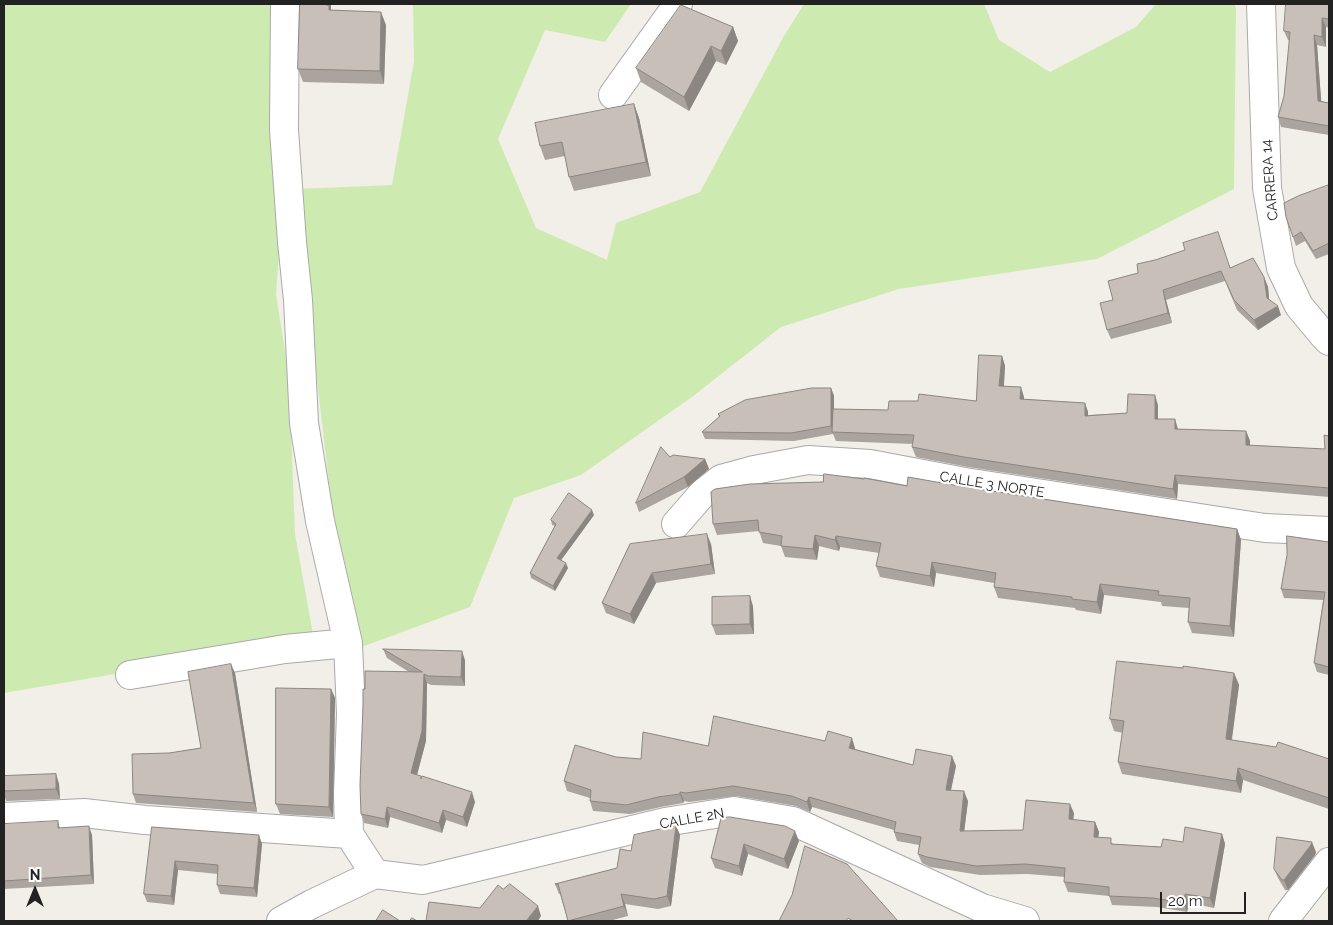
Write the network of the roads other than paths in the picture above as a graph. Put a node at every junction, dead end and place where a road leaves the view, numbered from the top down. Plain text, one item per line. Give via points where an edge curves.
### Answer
1 (285, 4) edge
2 (678, 4) edge
3 (1261, 4) edge
4 (613, 95) dead end
5 (1329, 341) edge
6 (676, 524) dead end
7 (1329, 531) edge
8 (348, 643) junction
9 (130, 675) dead end
10 (4, 817) edge
11 (349, 834) junction
12 (1329, 862) edge
13 (375, 874) junction
14 (281, 921) edge
15 (1025, 921) edge
16 (1284, 921) edge

1 - 8 street via 284,130 304,423 320,520
2 - 4 street
3 - 5 street, CARRERA 14 via 1267,188 1281,268 1299,306
6 - 7 street, CALLE 3 NORTE via 703,493 721,479 808,460 870,464 965,482 1265,528
8 - 9 street via 285,649
8 - 11 street via 351,714
10 - 11 street via 84,813
11 - 13 street
12 - 16 street
13 - 14 street
13 - 15 street, CALLE 2N via 424,880 665,822 734,811 793,822 982,908

